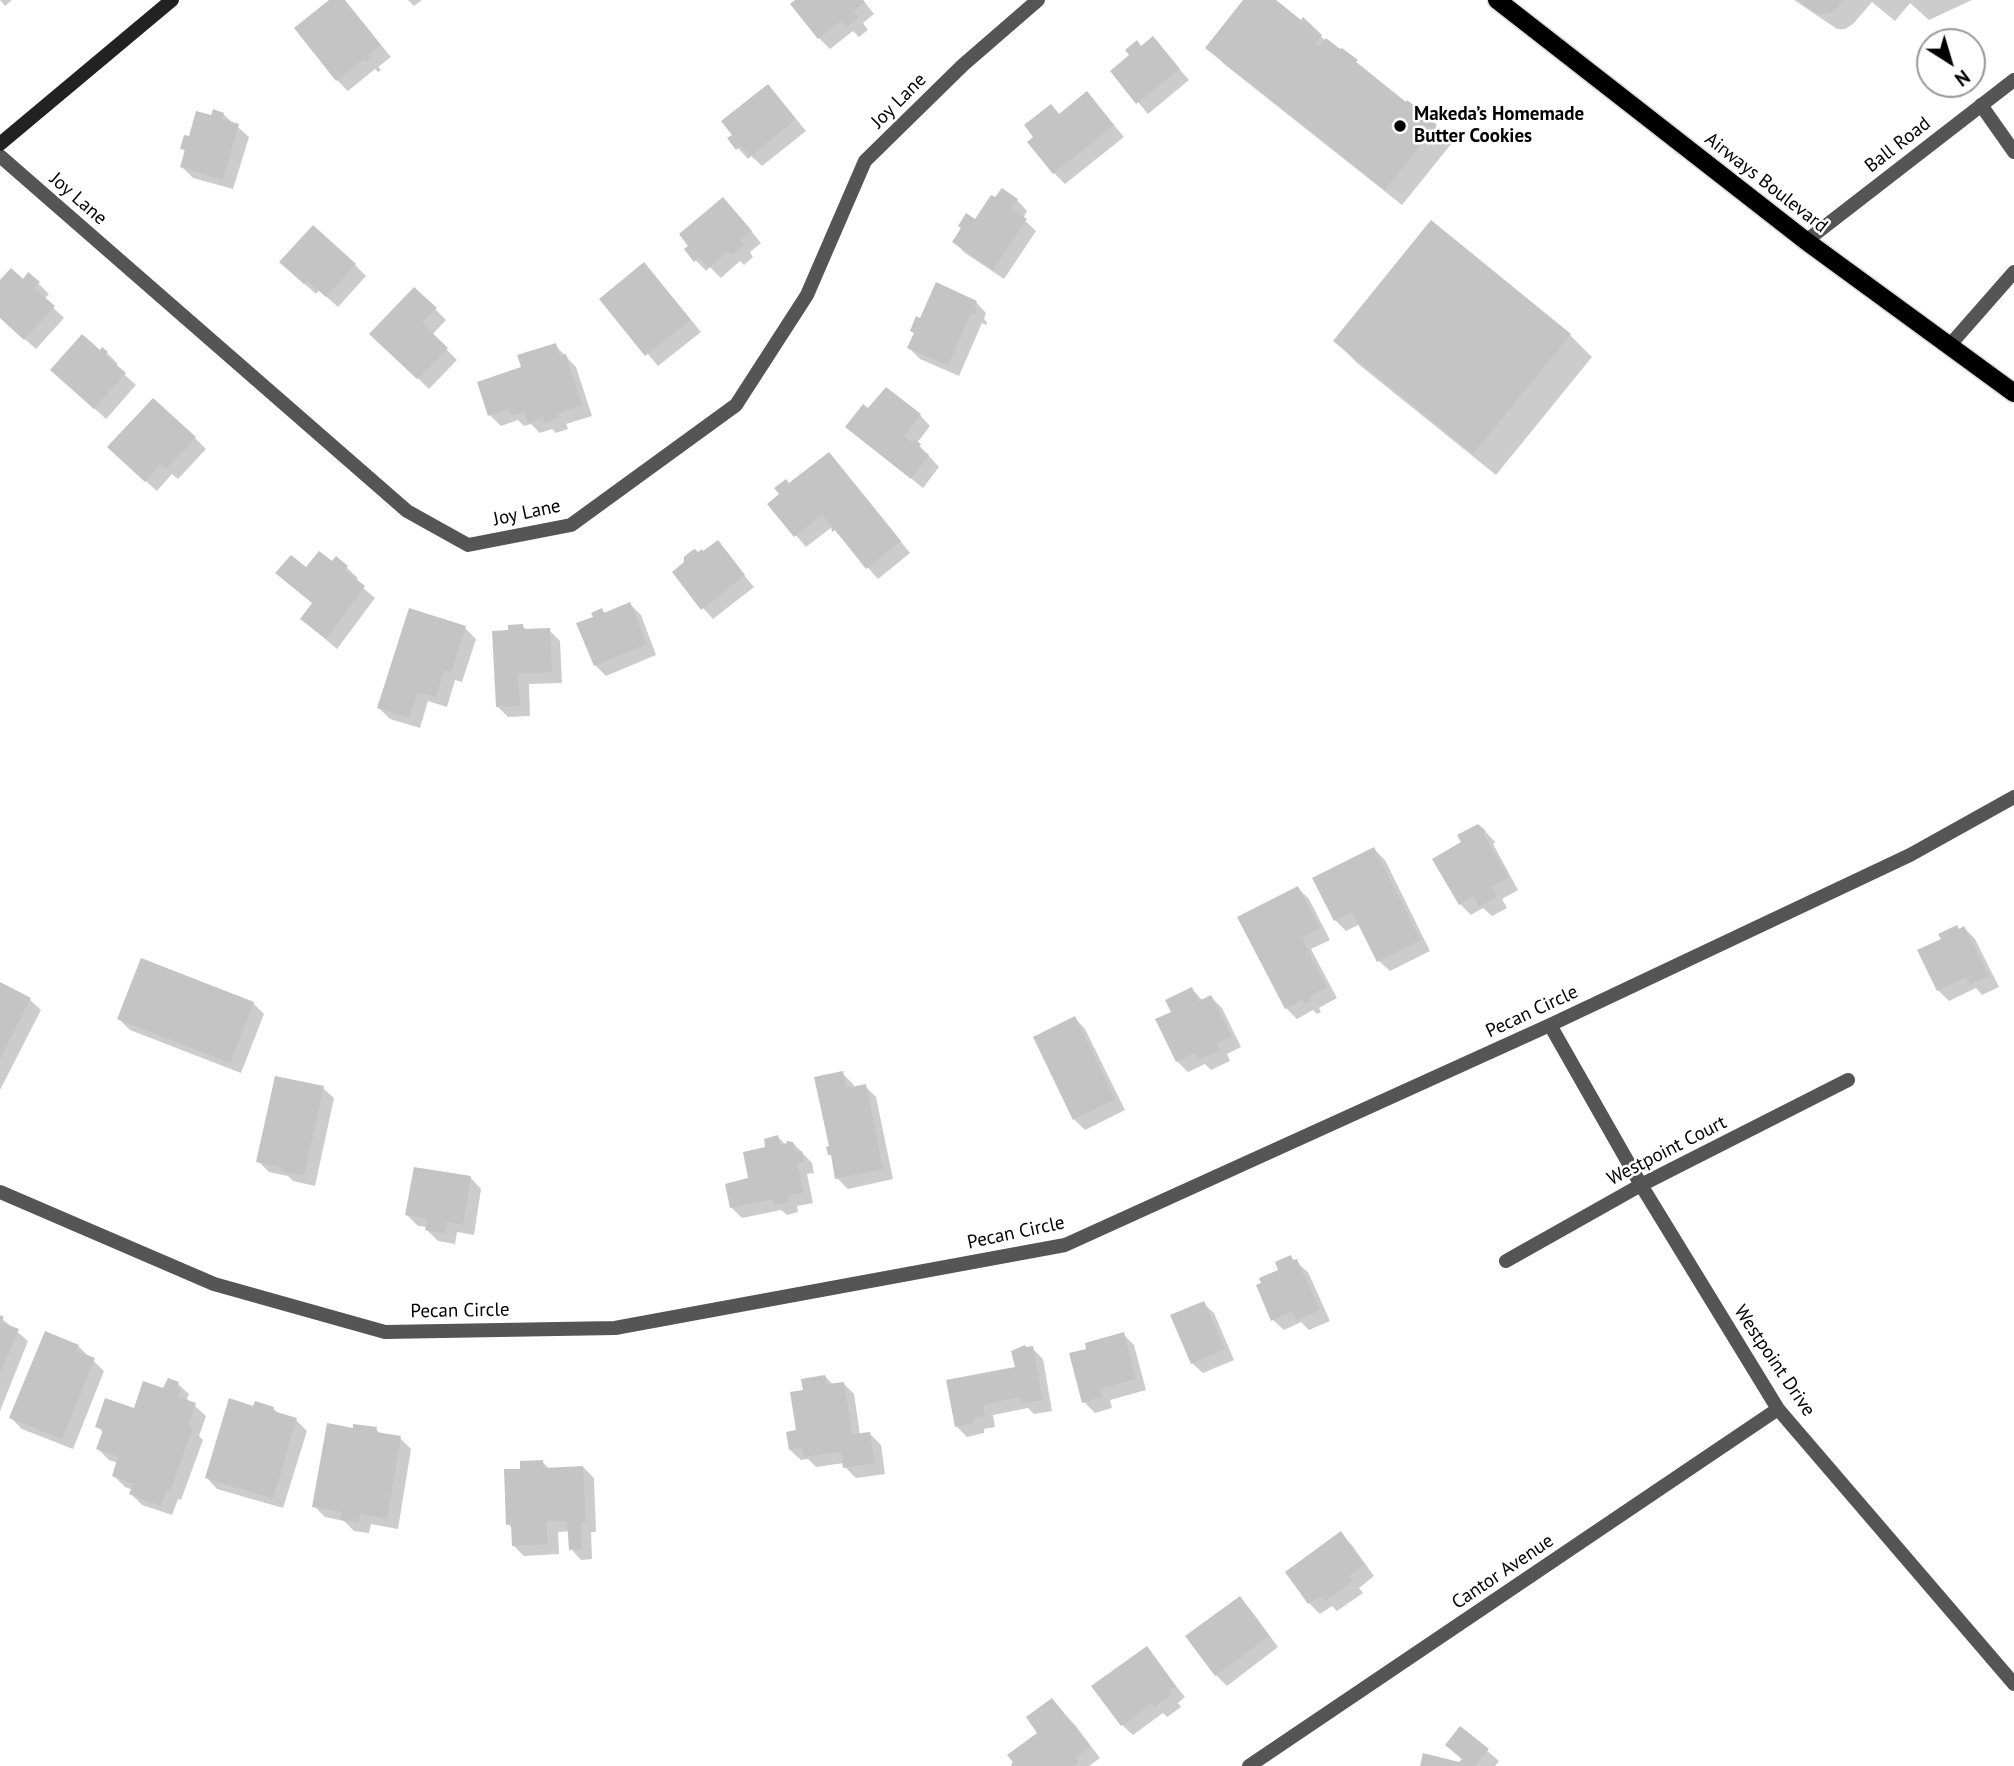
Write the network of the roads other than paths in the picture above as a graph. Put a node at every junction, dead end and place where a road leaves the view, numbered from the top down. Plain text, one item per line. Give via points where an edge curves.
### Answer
1 (172, 0) edge
2 (1038, 0) edge
3 (1497, 0) edge
4 (2014, 80) edge
5 (1981, 105) junction
6 (0, 144) edge
7 (2014, 152) edge
8 (0, 156) edge
9 (1806, 241) junction
10 (2014, 272) edge
11 (1950, 346) junction
12 (2014, 393) edge
13 (2014, 797) edge
14 (1550, 1026) junction
15 (1848, 1080) dead end
16 (1640, 1185) junction
17 (0, 1192) edge
18 (1506, 1261) dead end
19 (1778, 1409) junction
20 (2014, 1684) edge
21 (1249, 1766) edge

1 - 6 main road
2 - 8 street, Joy Lane via 963,65 865,161 807,295 736,405 571,524 468,545 407,511
3 - 9 main road, Airways Boulevard
4 - 5 street, Ball Road
5 - 7 street
5 - 9 street, Ball Road
9 - 11 main road, Airways Boulevard
10 - 11 street
11 - 12 main road, Airways Boulevard
13 - 14 street, Pecan Circle via 1910,855
14 - 16 street, Westpoint Drive
14 - 17 street, Pecan Circle via 1065,1245 615,1328 384,1332 214,1284
15 - 16 street, Westpoint Court
16 - 18 street, Westpoint Court
16 - 19 street, Westpoint Drive
19 - 20 street, Westpoint Drive
19 - 21 street, Cantor Avenue

